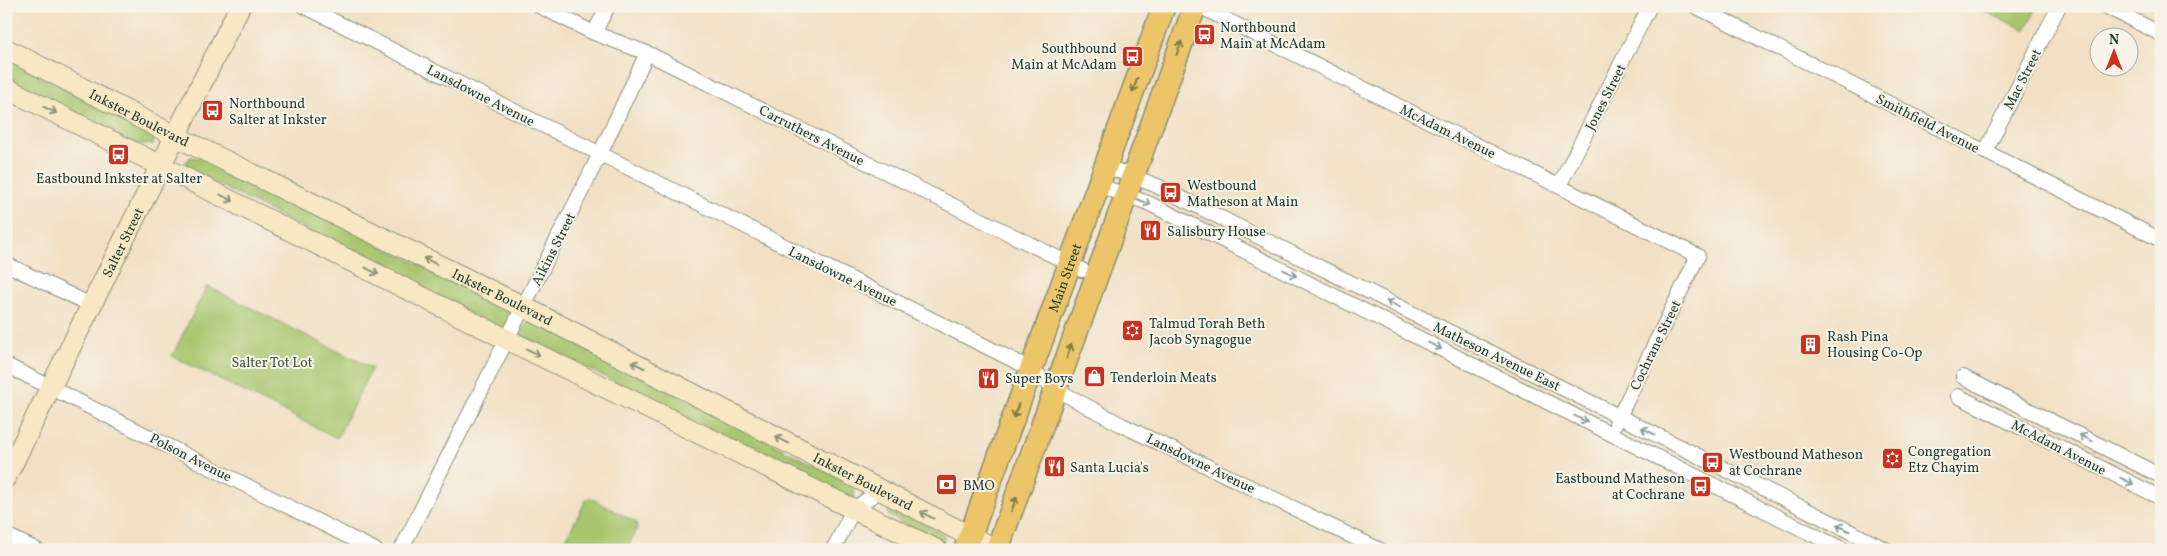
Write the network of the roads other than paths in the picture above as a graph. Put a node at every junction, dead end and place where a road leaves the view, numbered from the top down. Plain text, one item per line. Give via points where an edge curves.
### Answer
1 (240, 6) edge
2 (304, 6) edge
3 (539, 6) edge
4 (608, 6) edge
5 (1164, 6) edge
6 (1194, 6) edge
7 (1199, 6) edge
8 (1650, 6) edge
9 (1694, 6) edge
10 (2059, 6) edge
11 (2106, 6) edge
12 (594, 33) junction
13 (2161, 34) edge
14 (6, 49) edge
15 (647, 53) junction
16 (6, 88) edge
17 (175, 136) junction
18 (1986, 152) junction
19 (600, 154) junction
20 (161, 165) junction
21 (1102, 175) junction
22 (1129, 186) junction
23 (1559, 186) junction
24 (2161, 240) edge
25 (1698, 256) joint
26 (6, 264) edge
27 (1076, 267) junction
28 (91, 305) junction
29 (522, 306) junction
30 (506, 339) junction
31 (6, 365) edge
32 (1031, 369) junction
33 (1963, 377) dead end
34 (51, 387) junction
35 (1055, 390) junction
36 (1958, 396) dead end
37 (1620, 416) junction
38 (1611, 434) junction
39 (2161, 476) edge
40 (6, 477) edge
41 (880, 490) junction
42 (2161, 498) edge
43 (853, 510) junction
44 (6, 535) edge
45 (967, 544) edge
46 (37, 550) edge
47 (375, 550) edge
48 (401, 550) edge
49 (833, 550) edge
50 (937, 550) edge
51 (997, 550) edge
52 (1380, 550) edge
53 (1844, 550) edge
54 (1887, 550) edge

1 - 17 main road, Salter Street
2 - 19 street, Lansdowne Avenue
3 - 12 street, Carruthers Avenue
4 - 12 street
5 -> 21 main road, Main Street
22 -> 6 main road
7 - 23 street, McAdam Avenue
8 - 23 street, Jones Street
9 - 18 street, Smithfield Avenue
10 - 18 street, Mac Street
11 - 13 street
12 - 15 street, Carruthers Avenue
14 - 17 main road, Inkster Boulevard
15 - 19 street, Aikins Street
15 - 27 street, Carruthers Avenue
16 -> 20 main road, Inkster Boulevard
17 - 20 main road, Salter Street
29 -> 17 main road, Inkster Boulevard
18 - 24 street, Smithfield Avenue
19 - 29 street, Aikins Street
19 - 32 street, Lansdowne Avenue
20 - 28 main road, Salter Street
20 -> 30 main road, Inkster Boulevard
21 - 22 street, Matheson Avenue East
21 - 22 street, Matheson Avenue East
21 - 27 main road, Main Street
35 -> 22 main road
37 -> 22 street, Matheson Avenue East via 1155,185
22 -> 38 street, Matheson Avenue East via 1148,203
23 - 25 street, McAdam Avenue
25 - 37 street, Cochrane Street
26 - 28 street
27 - 32 main road, Main Street
28 - 34 main road, Salter Street
29 - 30 street, Aikins Street
41 -> 29 main road, Inkster Boulevard
30 -> 43 main road, Inkster Boulevard
30 - 48 street, Aikins Street
31 - 34 street, Polson Avenue
32 - 35 street, Lansdowne Avenue
32 -> 45 main road, Main Street
39 -> 33 street, McAdam Avenue
34 - 40 main road, Salter Street
34 - 47 street, Polson Avenue
51 -> 35 main road
35 - 52 street, Lansdowne Avenue
36 -> 42 street, McAdam Avenue
37 - 38 street, Cochrane Street
54 -> 37 street, Matheson Avenue East
38 - 53 street, Matheson Avenue East
41 - 43 street
45 -> 41 main road, Inkster Boulevard
43 - 49 street
43 - 50 main road, Inkster Boulevard
44 - 46 street
45 - 51 main road, Inkster Boulevard

